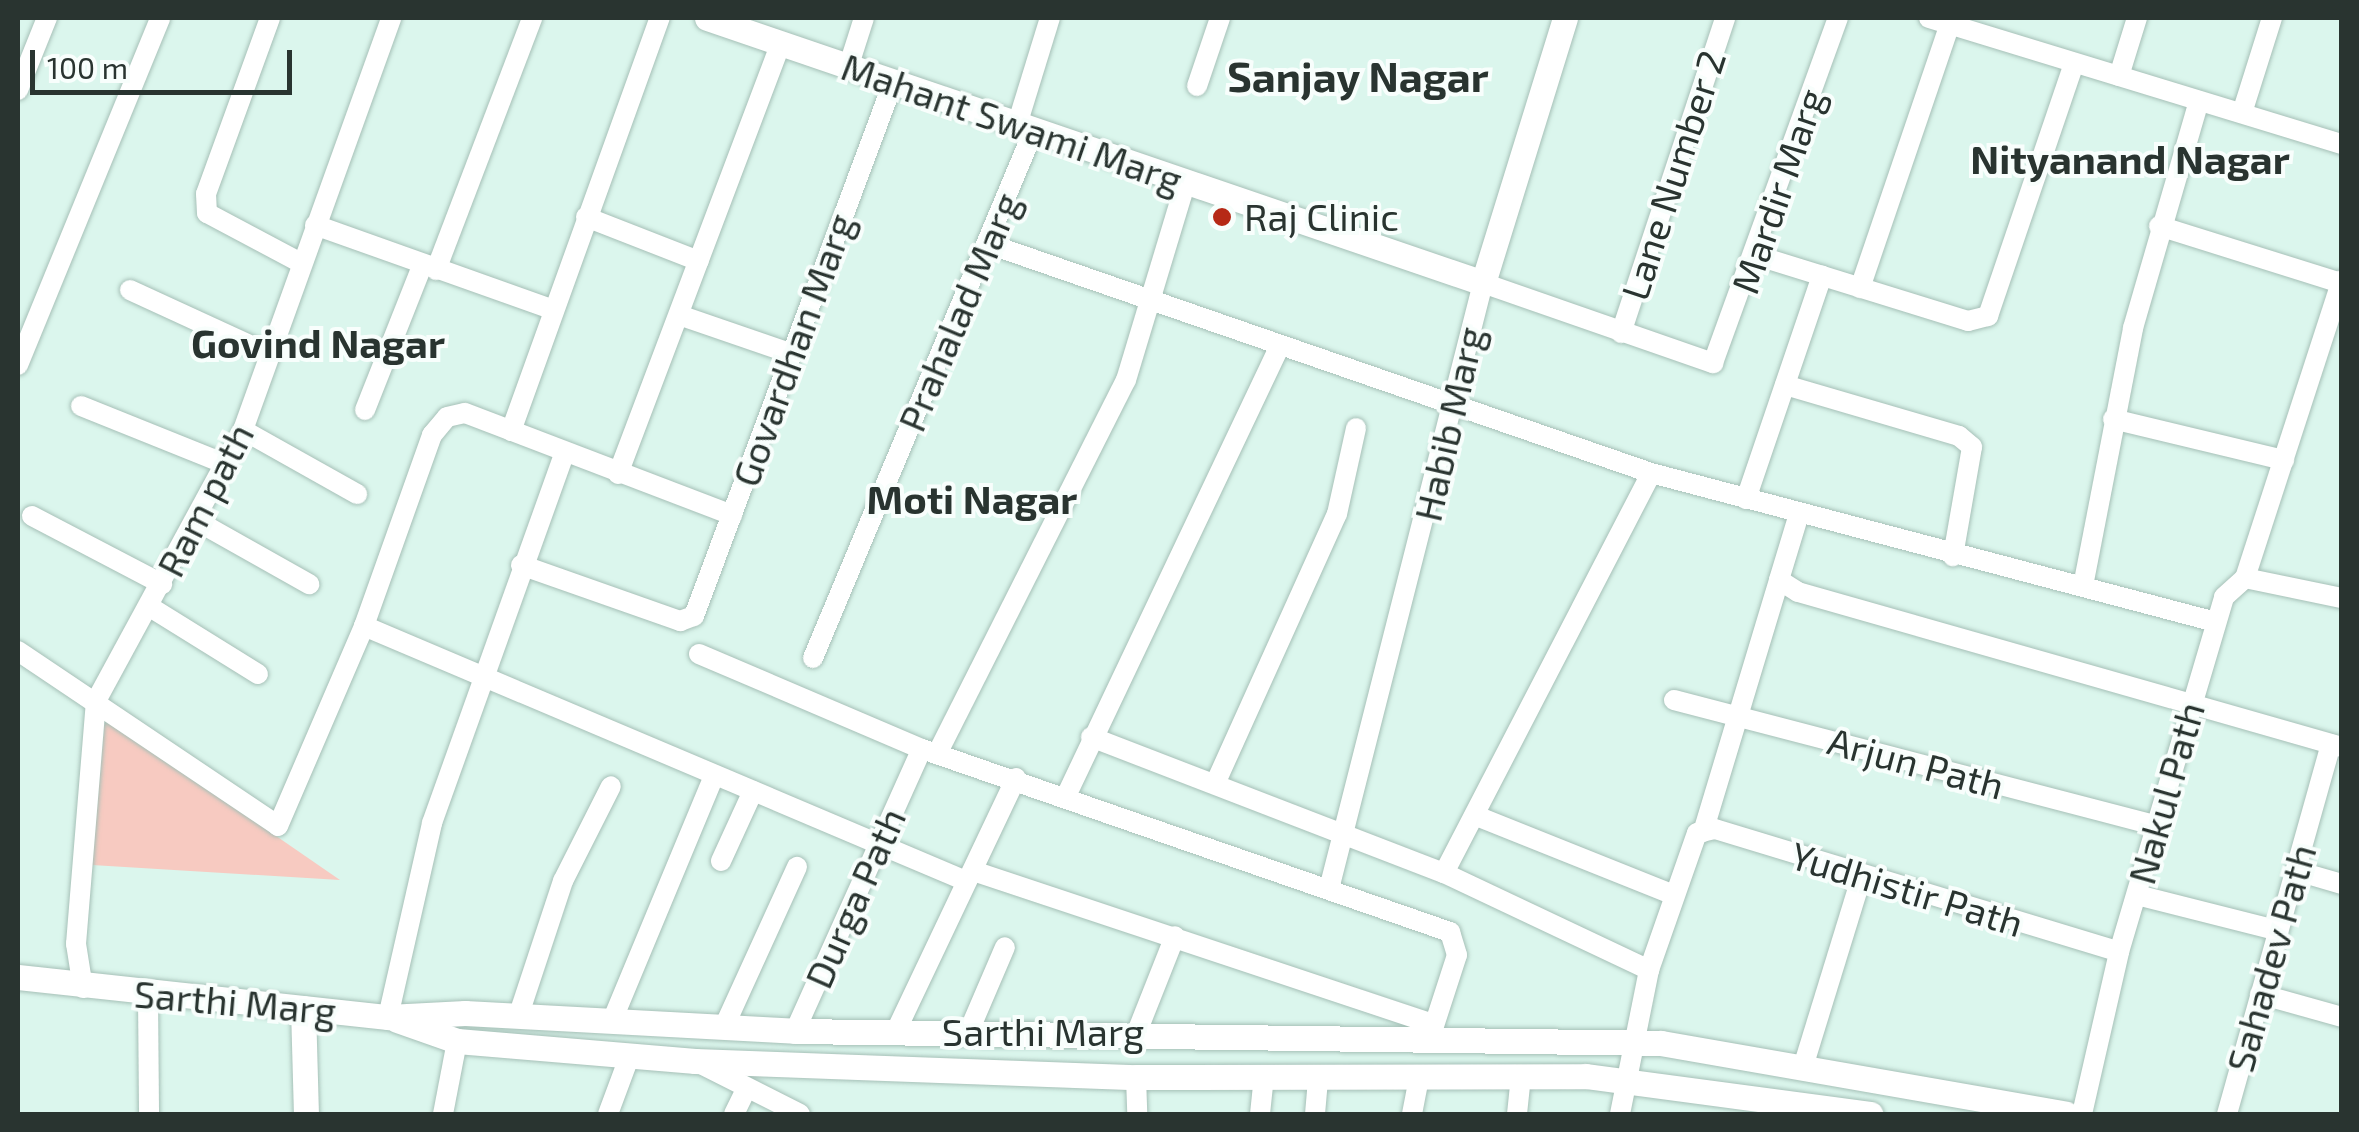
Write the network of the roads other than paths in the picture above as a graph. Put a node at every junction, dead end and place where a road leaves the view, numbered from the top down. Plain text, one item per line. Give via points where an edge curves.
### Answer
1 (47, 18) edge
2 (160, 18) edge
3 (270, 18) edge
4 (392, 18) edge
5 (532, 18) edge
6 (660, 18) edge
7 (707, 18) edge
8 (864, 18) edge
9 (1050, 18) edge
10 (1220, 18) edge
11 (1565, 18) edge
12 (1725, 18) edge
13 (1838, 18) edge
14 (2004, 18) edge
15 (2137, 18) edge
16 (2272, 18) edge
17 (1940, 21) edge
18 (1998, 39) junction
19 (780, 45) junction
20 (2074, 64) junction
21 (848, 68) junction
22 (2118, 76) junction
23 (893, 84) junction
24 (1197, 86) dead end
25 (18, 90) edge
26 (2199, 101) junction
27 (2242, 113) junction
28 (1025, 129) junction
29 (2342, 144) edge
30 (1186, 181) junction
31 (586, 217) junction
32 (315, 225) junction
33 (2159, 226) junction
34 (989, 244) junction
35 (1754, 255) junction
36 (699, 261) junction
37 (301, 263) junction
38 (429, 268) junction
39 (1822, 276) junction
40 (2341, 282) edge
41 (1483, 283) junction
42 (1860, 288) junction
43 (130, 290) dead end
44 (1155, 302) junction
45 (551, 309) junction
46 (679, 315) junction
47 (1621, 332) junction
48 (1279, 347) junction
49 (270, 354) junction
50 (792, 354) junction
51 (1714, 362) joint
52 (18, 364) edge
53 (1785, 385) junction
54 (81, 406) dead end
55 (1454, 407) junction
56 (364, 410) dead end
57 (2113, 419) junction
58 (1356, 428) dead end
59 (243, 430) junction
60 (511, 431) junction
61 (564, 454) junction
62 (2284, 460) junction
63 (225, 464) junction
64 (1651, 473) junction
65 (618, 474) junction
66 (357, 494) dead end
67 (1746, 498) junction
68 (1799, 514) junction
69 (732, 515) junction
70 (32, 516) dead end
71 (198, 521) junction
72 (1952, 556) junction
73 (522, 565) junction
74 (2245, 578) junction
75 (1778, 580) junction
76 (162, 584) junction
77 (309, 584) dead end
78 (2084, 586) junction
79 (2342, 598) edge
80 (150, 607) junction
81 (2212, 620) junction
82 (364, 626) junction
83 (18, 650) edge
84 (699, 654) dead end
85 (813, 658) dead end
86 (483, 672) junction
87 (258, 674) dead end
88 (1674, 700) dead end
89 (96, 702) junction
90 (2192, 704) junction
91 (1743, 718) junction
92 (1091, 738) junction
93 (2336, 746) edge
94 (925, 756) junction
95 (713, 778) junction
96 (1016, 778) junction
97 (1214, 784) junction
98 (612, 786) dead end
99 (753, 791) junction
100 (1067, 794) junction
101 (1480, 817) junction
102 (2158, 826) junction
103 (1700, 832) junction
104 (1346, 834) junction
105 (881, 841) junction
106 (721, 861) dead end
107 (798, 866) dead end
108 (2297, 871) junction
109 (1444, 873) junction
110 (969, 876) junction
111 (1861, 878) junction
112 (2342, 884) edge
113 (1330, 885) junction
114 (1672, 894) junction
115 (2137, 895) junction
116 (2279, 931) junction
117 (1174, 936) junction
118 (1005, 947) dead end
119 (2118, 952) junction
120 (1648, 970) junction
121 (18, 976) edge
122 (84, 988) junction
123 (2260, 994) junction
124 (18, 995) edge
125 (148, 996) junction
126 (303, 1008) junction
127 (388, 1016) junction
128 (518, 1016) junction
129 (2342, 1017) edge
130 (612, 1021) junction
131 (724, 1027) junction
132 (799, 1031) junction
133 (896, 1031) junction
134 (969, 1031) junction
135 (1137, 1032) junction
136 (1431, 1032) junction
137 (1260, 1036) junction
138 (456, 1040) junction
139 (1629, 1042) junction
140 (630, 1055) junction
141 (695, 1061) junction
142 (796, 1064) junction
143 (1804, 1068) junction
144 (1264, 1076) junction
145 (1318, 1076) junction
146 (1418, 1076) junction
147 (1521, 1076) junction
148 (1136, 1078) junction
149 (1621, 1079) junction
150 (746, 1088) junction
151 (1743, 1104) edge
152 (149, 1114) edge
153 (306, 1114) edge
154 (443, 1114) edge
155 (608, 1114) edge
156 (734, 1114) edge
157 (800, 1114) edge
158 (1137, 1114) edge
159 (1260, 1114) edge
160 (1315, 1114) edge
161 (1412, 1114) edge
162 (1517, 1114) edge
163 (1620, 1114) edge
164 (1870, 1114) edge
165 (2066, 1114) edge
166 (2082, 1114) edge
167 (2226, 1114) edge

1 - 25 street
2 - 52 street
3 - 37 street via 206,194 207,213
4 - 32 street, Ram path
5 - 38 street
6 - 31 street
7 - 19 street, Mahant Swami Marg
8 - 21 street
9 - 28 street, Prahalad Marg
10 - 24 street
11 - 41 street, Habib Marg
12 - 47 street, Lane Number 2
13 - 35 street, Mardir Marg
14 - 18 street
15 - 22 street
16 - 27 street
17 - 18 street
17 - 42 street
18 - 20 street
19 - 21 street, Mahant Swami Marg
19 - 36 street
20 - 22 street
20 - 42 street via 1988,316 1968,321
21 - 23 street, Mahant Swami Marg
22 - 26 street
23 - 28 street, Mahant Swami Marg
23 - 50 street, Govardhan Marg
26 - 27 street
26 - 33 street
27 - 29 street
28 - 30 street, Mahant Swami Marg
28 - 34 street, Prahalad Marg
30 - 41 street, Mahant Swami Marg
30 - 44 street, Durga Path
31 - 36 street
31 - 45 street
32 - 37 street, Ram path
32 - 38 street
33 - 40 street
33 - 57 street
34 - 44 street
34 - 85 street, Prahalad Marg
35 - 39 street
35 - 51 street, Mardir Marg
36 - 46 street
37 - 49 street, Ram path
38 - 45 street
38 - 56 street
39 - 42 street
39 - 53 street
40 - 62 street, Nakul Path
41 - 47 street, Mahant Swami Marg
41 - 55 street, Habib Marg
43 - 49 street
44 - 48 street
44 - 94 street, Durga Path via 1126,380
45 - 60 street
46 - 50 street
46 - 65 street
47 - 51 street, Mahant Swami Marg
48 - 55 street
48 - 92 street
49 - 59 street, Ram path
50 - 69 street, Govardhan Marg
53 - 67 street
53 - 72 street via 1959,436 1972,447
54 - 63 street
55 - 64 street
55 - 104 street, Habib Marg
57 - 62 street
57 - 78 street
58 - 97 street via 1337,514
59 - 63 street, Ram path
59 - 66 street
60 - 61 street
60 - 82 street via 466,413 447,417 432,435
61 - 65 street
61 - 73 street
62 - 74 street, Nakul Path
63 - 71 street, Ram path
64 - 67 street
64 - 101 street
65 - 69 street
67 - 68 street
68 - 72 street
68 - 75 street
69 - 73 street, Govardhan Marg via 694,616 680,620
70 - 76 street
71 - 76 street, Ram path
71 - 77 street
72 - 78 street
73 - 86 street
74 - 79 street
74 - 81 street, Nakul Path
75 - 90 street via 1798,592
75 - 91 street
76 - 80 street, Ram path
78 - 81 street
80 - 87 street
80 - 89 street, Ram path
81 - 90 street, Nakul Path
82 - 86 street
82 - 89 street via 278,826
83 - 89 street
84 - 94 street
86 - 95 street
86 - 127 street via 418,876
88 - 91 street, Arjun Path
89 - 122 street, Ram path via 76,944
90 - 93 street
90 - 102 street, Nakul Path
91 - 102 street, Arjun Path
91 - 103 street
92 - 97 street
92 - 100 street
93 - 108 street, Sahadev Path
94 - 96 street
94 - 105 street, Durga Path
95 - 99 street
95 - 130 street
96 - 100 street
96 - 110 street
97 - 104 street
98 - 128 street via 563,881
99 - 105 street
99 - 106 street
100 - 113 street
101 - 109 street
101 - 114 street
102 - 115 street, Nakul Path
103 - 111 street, Yudhistir Path via 1716,829
103 - 114 street
104 - 109 street
104 - 113 street, Habib Marg
105 - 110 street
105 - 132 street, Durga Path
107 - 131 street
108 - 112 street
108 - 116 street, Sahadev Path
109 - 120 street
110 - 117 street
110 - 133 street
111 - 119 street, Yudhistir Path
111 - 143 street
113 - 136 street via 1458,942
114 - 120 street
115 - 116 street
115 - 119 street, Nakul Path
116 - 123 street, Sahadev Path
117 - 135 street
117 - 136 street
118 - 134 street
119 - 166 street, Nakul Path
120 - 139 street
121 - 122 street, Sarthi Marg
122 - 124 street
122 - 125 street, Sarthi Marg
123 - 129 street
123 - 167 street, Sahadev Path
125 - 126 street, Sarthi Marg
125 - 152 street
126 - 127 street, Sarthi Marg
126 - 153 street
127 - 128 street, Sarthi Marg
127 - 138 street
128 - 130 street, Sarthi Marg
130 - 131 street, Sarthi Marg
131 - 132 street, Sarthi Marg
132 - 133 street, Sarthi Marg
132 - 142 street
133 - 134 street, Sarthi Marg
134 - 135 street, Sarthi Marg
135 - 137 street, Sarthi Marg
136 - 137 street, Sarthi Marg
136 - 139 street, Sarthi Marg
137 - 144 street
138 - 140 street
138 - 154 street
139 - 143 street, Sarthi Marg
139 - 149 street
140 - 141 street
140 - 155 street
141 - 142 street
141 - 150 street
142 - 148 street
143 - 165 street, Sarthi Marg
144 - 145 street
144 - 148 street
144 - 159 street
145 - 146 street
145 - 160 street
146 - 147 street
146 - 161 street
147 - 149 street
147 - 162 street
148 - 158 street
149 - 151 street
149 - 163 street
150 - 156 street
150 - 157 street
151 - 164 street

